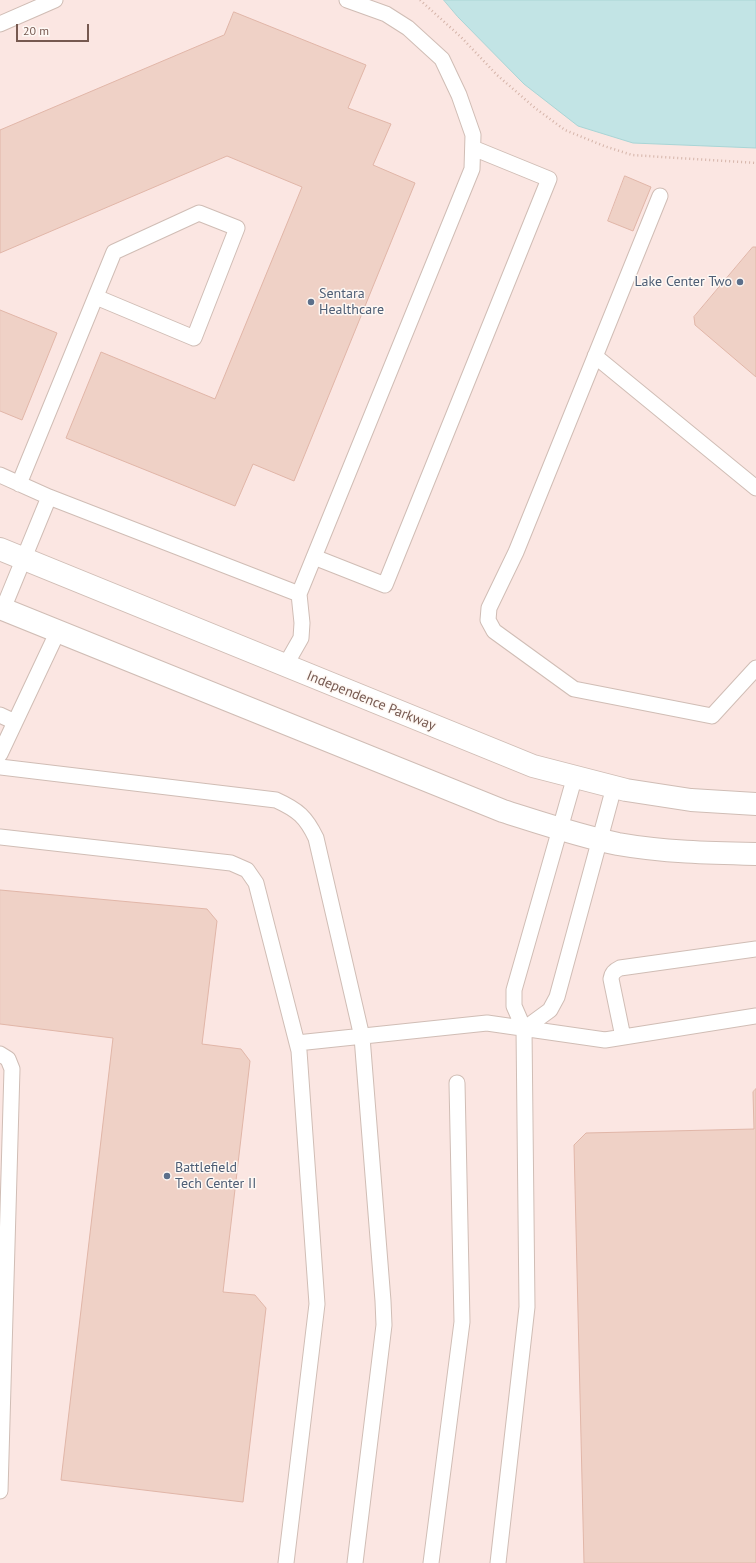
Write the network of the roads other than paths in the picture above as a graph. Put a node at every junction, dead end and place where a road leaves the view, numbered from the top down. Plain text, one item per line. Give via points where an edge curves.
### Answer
1 (55, 0) edge
2 (347, 0) edge
3 (0, 24) edge
4 (473, 148) junction
5 (660, 196) dead end
6 (96, 297) junction
7 (595, 356) junction
8 (0, 475) edge
9 (19, 484) junction
10 (756, 488) edge
11 (49, 497) junction
12 (0, 549) edge
13 (314, 556) junction
14 (23, 559) junction
15 (299, 594) junction
16 (1, 608) edge
17 (58, 631) junction
18 (285, 666) junction
19 (756, 668) edge
20 (0, 715) edge
21 (16, 722) junction
22 (0, 754) edge
23 (0, 767) edge
24 (575, 776) junction
25 (614, 786) junction
26 (756, 804) edge
27 (560, 829) junction
28 (0, 837) edge
29 (600, 839) junction
30 (756, 854) edge
31 (756, 949) edge
32 (756, 1016) edge
33 (524, 1029) junction
34 (362, 1036) junction
35 (623, 1037) junction
36 (297, 1043) junction
37 (0, 1054) edge
38 (457, 1083) dead end
39 (0, 1491) edge
40 (286, 1563) edge
41 (355, 1563) edge
42 (431, 1563) edge
43 (498, 1563) edge

1 - 3 lane
2 - 4 lane via 386,14 408,28 442,59 459,95 473,135
4 - 13 lane via 472,169
4 - 13 lane via 549,179 385,585
5 - 7 lane
6 - 6 lane via 114,252 199,213 237,228 194,338
6 - 9 lane
7 - 10 lane
7 - 19 lane via 516,552 489,608 488,620 494,631 574,689 712,716
8 - 9 lane
9 - 11 lane
11 - 14 lane
11 - 15 lane
12 - 14 street, Independence Parkway
13 - 15 lane
14 - 16 lane
14 - 18 street, Independence Parkway
15 - 18 lane via 301,638
16 - 17 street
17 - 21 lane
17 - 27 street via 503,811
18 - 24 street, Independence Parkway via 526,763
20 - 21 lane
21 - 22 lane
23 - 34 lane via 276,800 293,808 308,823 316,838
24 - 25 street, Independence Parkway
24 - 27 lane
25 - 26 street, Independence Parkway via 691,800
25 - 29 lane
27 - 29 street
27 - 33 lane via 514,990 514,1006
28 - 36 lane via 231,863 248,870 256,883
29 - 30 street via 619,844 685,852
29 - 33 lane via 557,997 550,1010
31 - 35 lane via 615,970 611,979
32 - 35 lane
33 - 34 lane via 487,1024
33 - 35 lane via 605,1040
33 - 43 lane via 527,1307
34 - 36 lane
34 - 41 lane via 384,1325
36 - 40 lane via 317,1304
37 - 39 lane via 8,1059 12,1069
38 - 42 lane via 462,1322

